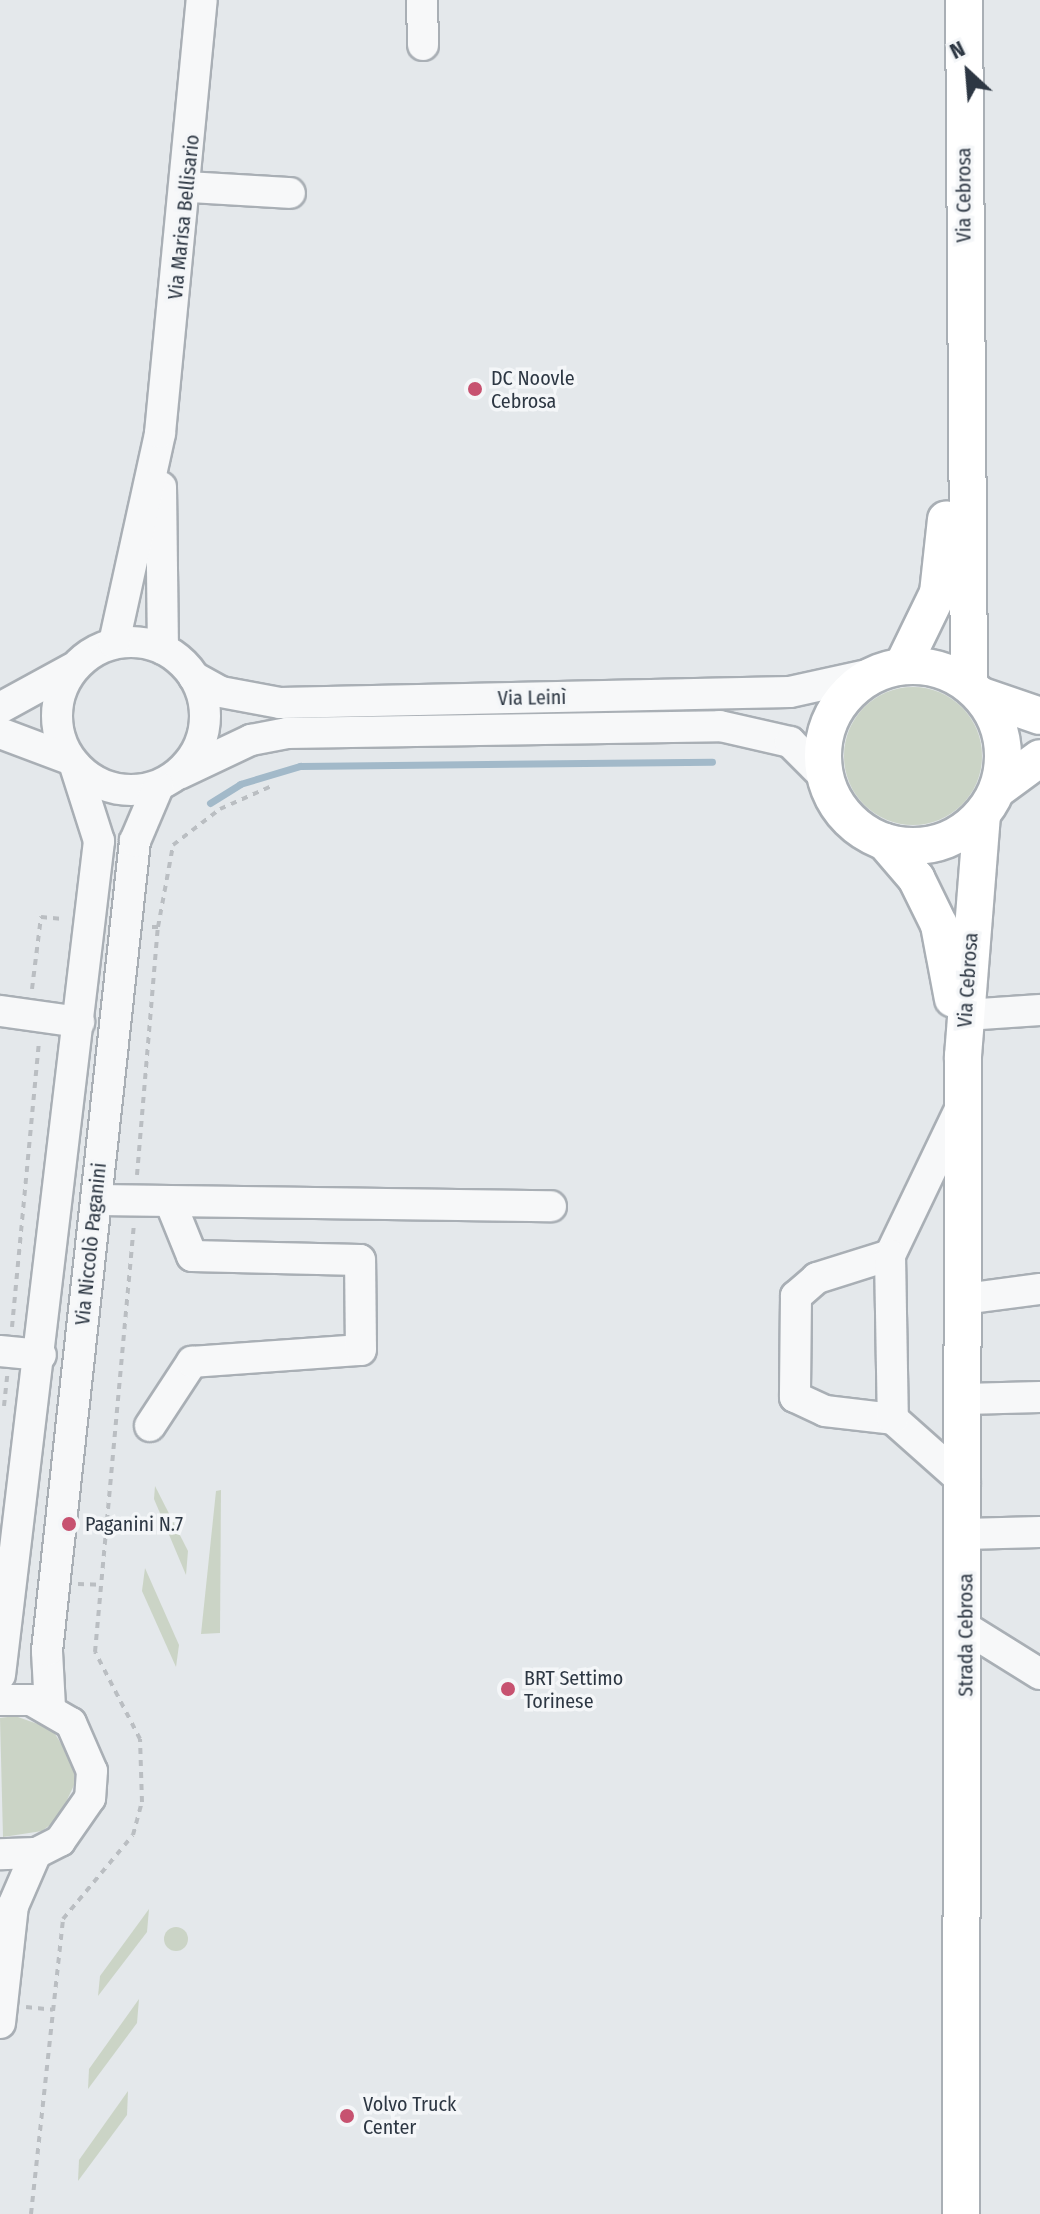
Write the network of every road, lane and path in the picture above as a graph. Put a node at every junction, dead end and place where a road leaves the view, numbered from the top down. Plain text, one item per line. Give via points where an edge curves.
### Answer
1 (202, 0) edge
2 (422, 0) edge
3 (964, 0) edge
4 (423, 45) dead end
5 (189, 187) junction
6 (290, 193) dead end
7 (963, 391) junction
8 (160, 433) junction
9 (114, 643) junction
10 (163, 649) junction
11 (73, 668) junction
12 (887, 670) junction
13 (194, 677) junction
14 (976, 690) junction
15 (0, 708) edge
16 (1040, 716) edge
17 (0, 733) edge
18 (1040, 758) edge
19 (72, 762) junction
20 (824, 776) junction
21 (168, 780) junction
22 (274, 785) dead end
23 (990, 802) junction
24 (885, 842) junction
25 (76, 920) dead end
26 (126, 924) junction
27 (158, 927) junction
28 (1040, 1010) edge
29 (0, 1011) edge
30 (966, 1015) junction
31 (36, 1016) junction
32 (79, 1022) junction
33 (963, 1056) junction
34 (963, 1103) junction
35 (96, 1200) junction
36 (135, 1204) junction
37 (171, 1204) junction
38 (551, 1206) dead end
39 (331, 1207) junction
40 (890, 1255) junction
41 (360, 1260) junction
42 (1040, 1289) edge
43 (964, 1299) junction
44 (5, 1351) edge
45 (41, 1355) junction
46 (1040, 1397) edge
47 (965, 1399) junction
48 (3, 1411) dead end
49 (893, 1419) junction
50 (150, 1426) dead end
51 (965, 1483) junction
52 (1040, 1532) edge
53 (965, 1534) junction
54 (966, 1628) junction
55 (1040, 1674) edge
56 (0, 1675) edge
57 (0, 1700) edge
58 (50, 1707) junction
59 (36, 1853) junction
60 (0, 1854) edge
61 (0, 2023) edge
62 (31, 2214) edge
63 (961, 2214) edge

1 - 5 street, Via Marisa Bellisario
2 - 4 street
3 - 7 main road, Via Cebrosa
5 - 6 street
5 - 8 street, Via Marisa Bellisario
7 - 12 main road, Via Cebrosa via 938,593
7 - 14 main road, Via Cebrosa
8 - 9 street, Via Marisa Bellisario
8 - 10 street, Via Marisa Bellisario
9 - 10 street
9 - 11 street
10 - 13 street
11 - 15 street
11 - 19 street via 56,713
12 - 13 street, Via Leinì via 790,692 280,703 221,692
12 - 14 main road via 937,669
12 - 20 main road via 834,711
13 - 21 street via 206,707 204,732
14 - 16 main road
14 - 23 main road via 1003,740
17 - 19 street
18 - 23 main road
19 - 21 street via 109,788
19 - 32 street, Via Niccolò Paganini via 99,841
20 - 21 street, Via Leinì via 790,742 720,726 287,733 251,740
20 - 24 main road via 857,828
21 - 26 street, Via Niccolò Paganini via 135,841
22 - 27 path via 220,809 173,845
23 - 24 main road via 937,843
23 - 30 main road, Via Cebrosa
24 - 33 main road, Via Cebrosa via 916,878 939,925
25 - 31 path via 41,917
26 - 27 path
26 - 35 street, Via Niccolò Paganini
27 - 36 path
28 - 30 street
29 - 31 street
30 - 33 main road, Via Cebrosa
31 - 32 street
31 - 44 path via 41,1055
32 - 45 street, Via Niccolò Paganini
33 - 34 main road, Strada Cebrosa
34 - 40 street
34 - 43 main road, Strada Cebrosa
35 - 36 street
35 - 58 street, Via Niccolò Paganini via 47,1651
36 - 37 street
36 - 62 path via 95,1652 140,1739 142,1802 133,1835 63,1919
37 - 39 street
37 - 41 street via 192,1256
38 - 39 street
39 - 41 street
40 - 49 street
40 - 49 street via 817,1278 796,1296 795,1397 805,1407
41 - 50 street via 361,1350 192,1362
42 - 43 street
43 - 47 main road, Strada Cebrosa
44 - 45 street
44 - 48 path
45 - 56 street, Via Niccolò Paganini
46 - 47 street
47 - 51 main road, Strada Cebrosa
49 - 51 street
51 - 53 main road, Strada Cebrosa
52 - 53 street
53 - 54 main road, Strada Cebrosa
54 - 55 street
54 - 63 main road, Strada Cebrosa
57 - 58 street
58 - 59 street via 86,1746 91,1785 78,1822
59 - 60 street
59 - 61 street via 13,1906

